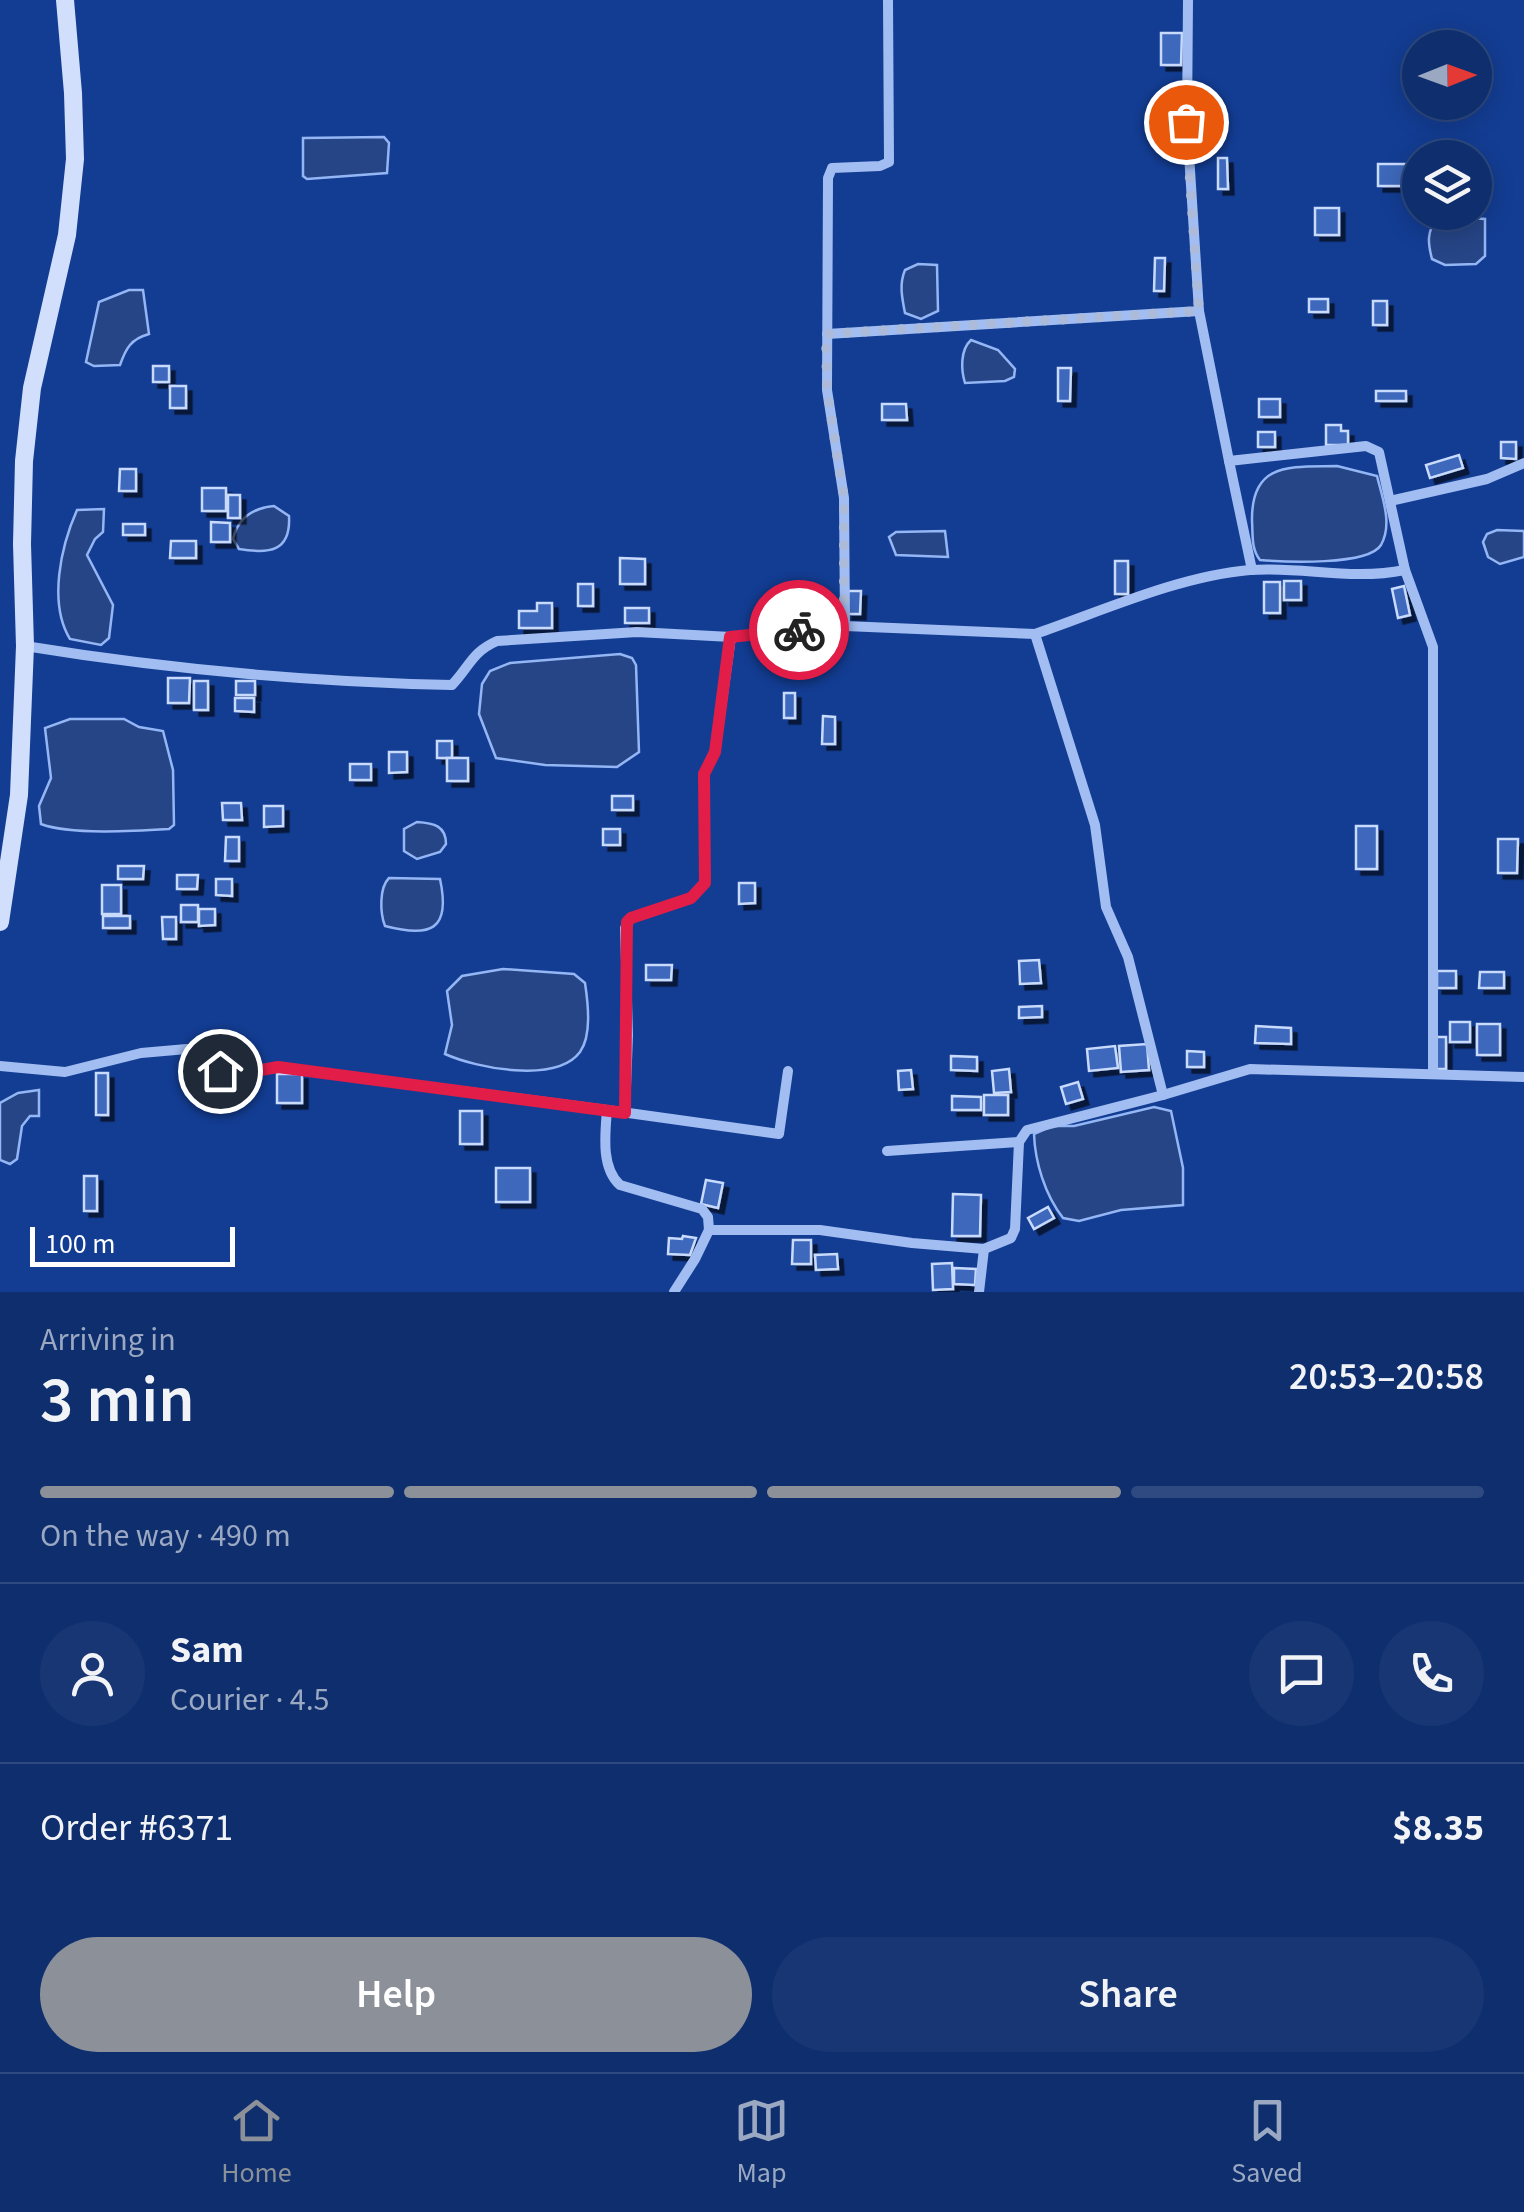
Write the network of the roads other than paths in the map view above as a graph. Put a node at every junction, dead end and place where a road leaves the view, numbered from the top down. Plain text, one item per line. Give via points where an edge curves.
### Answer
1 (65, 0) edge
2 (888, 0) edge
3 (1188, 0) edge
4 (1199, 311) junction
5 (826, 334) junction
6 (1229, 460) junction
7 (1524, 463) edge
8 (1390, 501) junction
9 (1252, 570) junction
10 (1405, 570) junction
11 (844, 626) junction
12 (1035, 634) junction
13 (730, 637) junction
14 (25, 646) junction
15 (0, 922) edge
16 (0, 1066) edge
17 (788, 1071) dead end
18 (1432, 1074) junction
19 (1524, 1078) edge
20 (1163, 1096) junction
21 (607, 1110) junction
22 (625, 1113) junction
23 (1019, 1142) junction
24 (887, 1151) dead end
25 (708, 1230) junction
26 (984, 1248) junction
27 (674, 1292) edge
28 (979, 1292) edge

1 - 14 main road via 75,159 24,461
2 - 5 street via 889,162 832,168 828,178
3 - 4 street via 1186,122
4 - 5 street
4 - 6 street
5 - 11 street via 827,390 844,498
6 - 8 street via 1374,448
6 - 9 street
7 - 8 street via 1487,480
8 - 10 street
9 - 10 street via 1374,576
9 - 12 street via 1198,579
10 - 18 street via 1434,647
11 - 12 street
11 - 13 street
12 - 20 street via 1096,825 1106,907 1128,957
13 - 14 street via 637,632 498,641 476,650 452,685 128,663
13 - 22 street via 715,752 704,774 705,883 691,898 631,918 625,928
14 - 15 main road via 20,795
16 - 21 street via 66,1072 188,1049 232,1074 278,1067
17 - 22 street via 778,1134 771,1136
18 - 19 street
18 - 20 street via 1250,1069
20 - 23 street via 1027,1130
21 - 22 street
21 - 25 street via 612,1178 702,1209
23 - 24 street
23 - 26 street via 1015,1229 1010,1238
25 - 26 street via 820,1230
25 - 27 street
26 - 28 street

